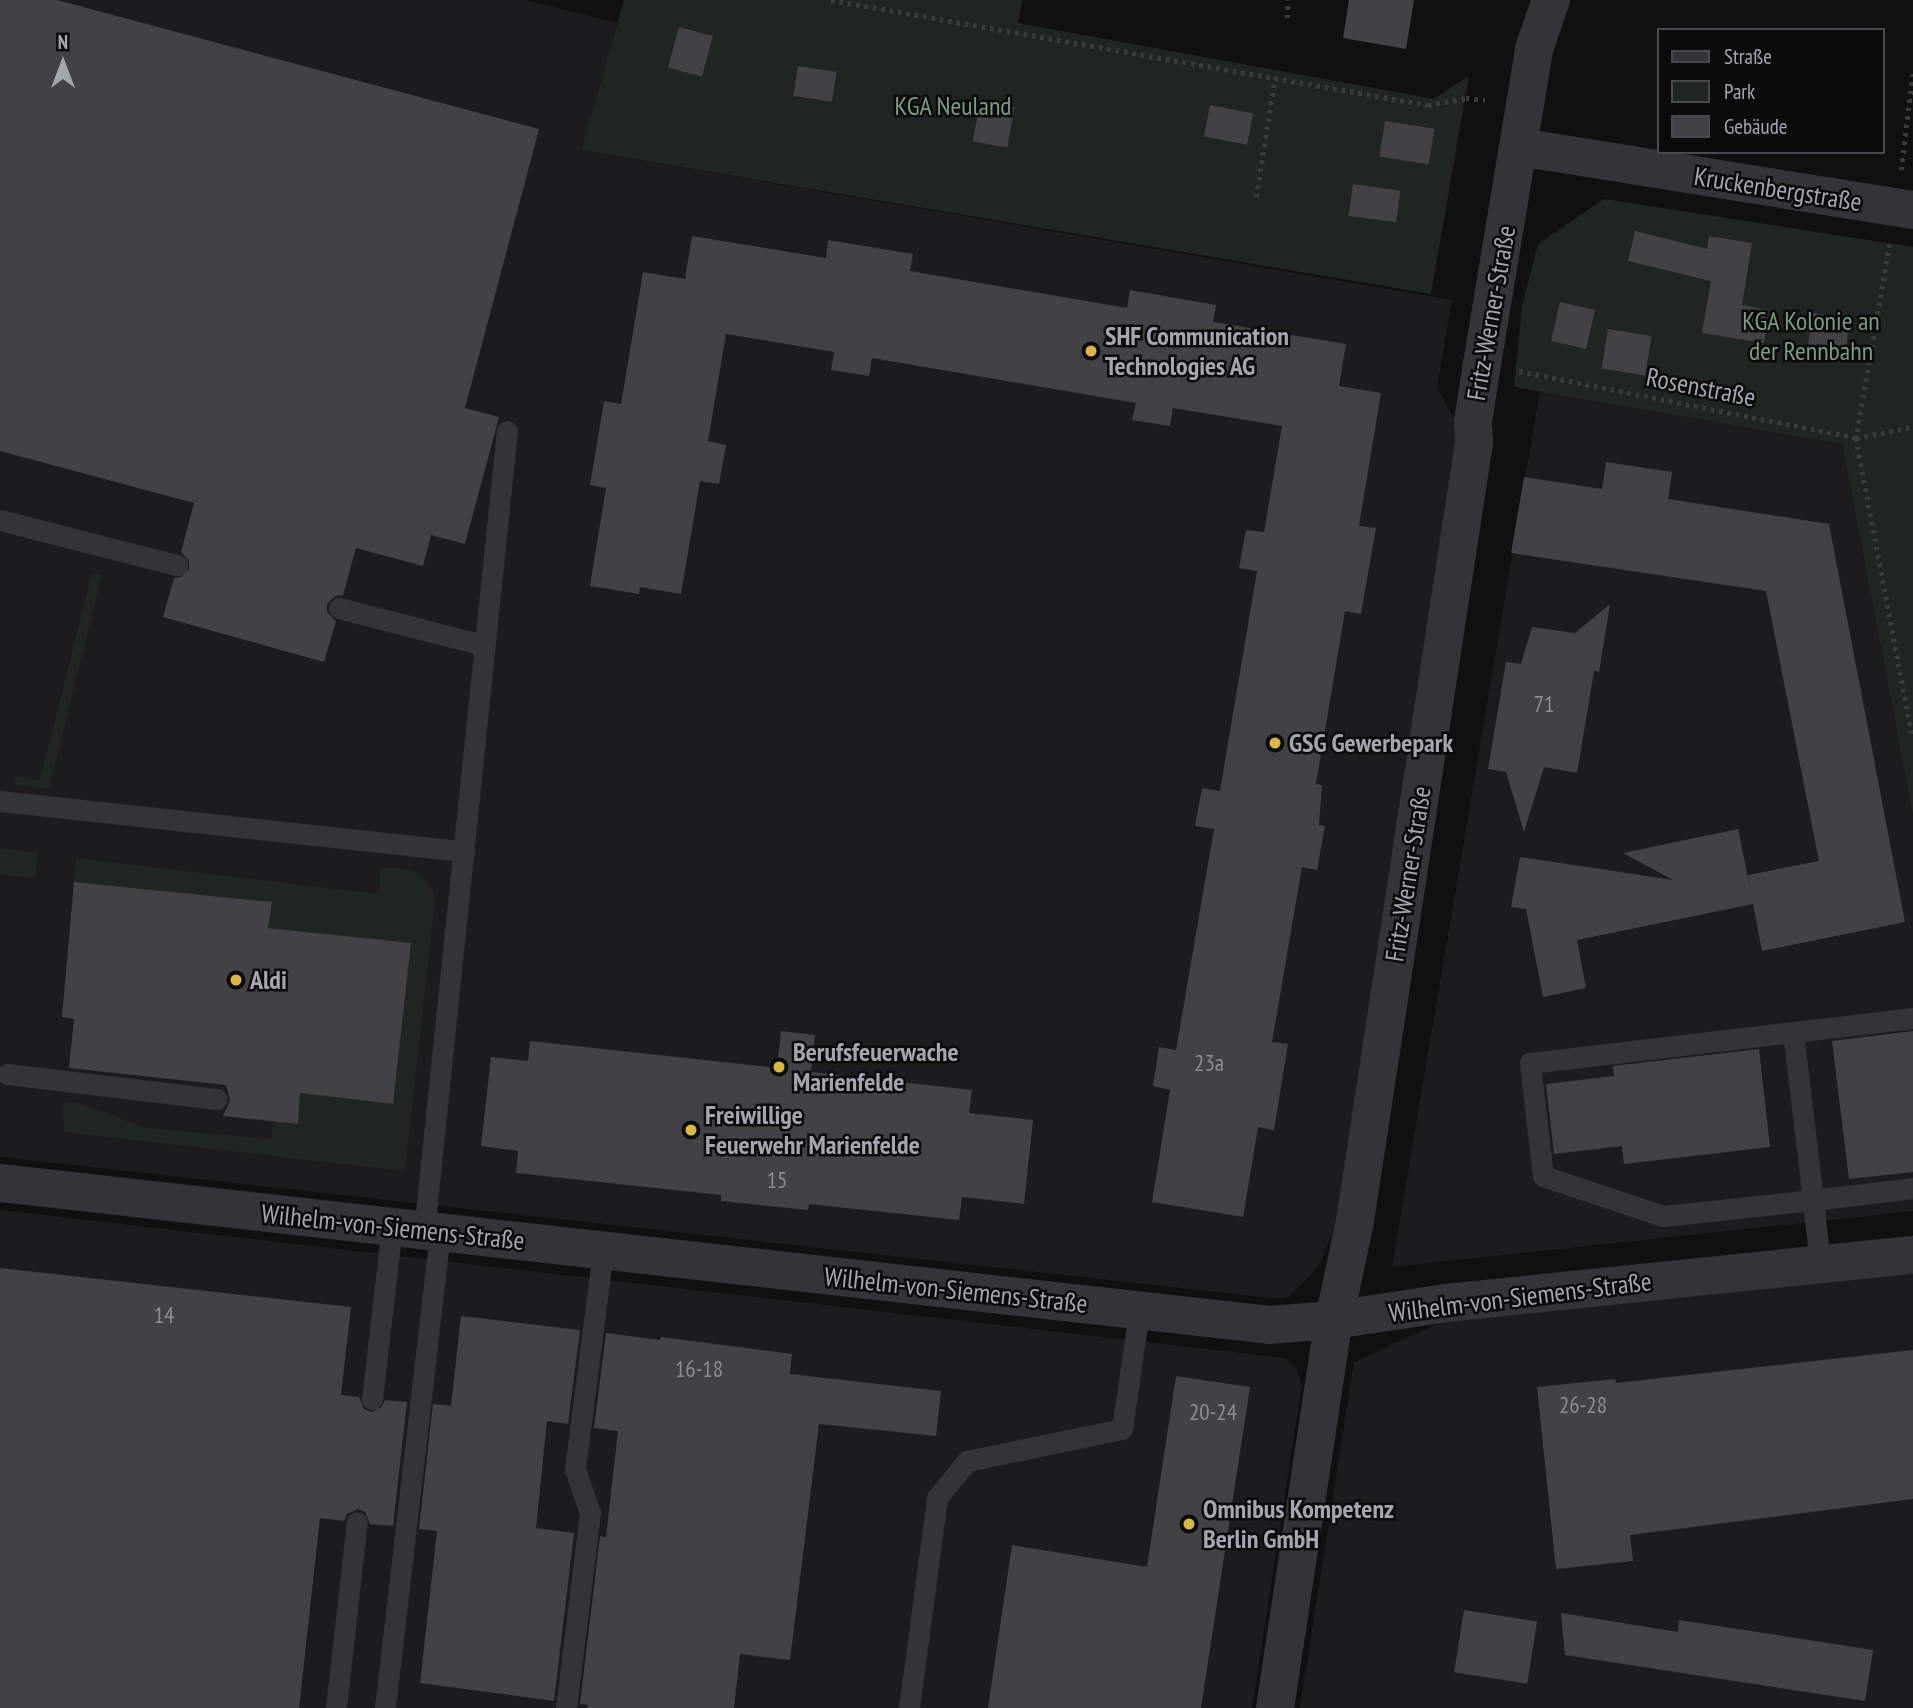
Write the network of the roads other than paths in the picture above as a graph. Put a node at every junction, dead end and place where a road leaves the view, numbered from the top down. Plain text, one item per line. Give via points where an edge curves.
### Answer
1 (1551, 0) edge
2 (1520, 147) junction
3 (1904, 209) edge
4 (507, 431) dead end
5 (0, 520) edge
6 (177, 565) dead end
7 (339, 608) dead end
8 (484, 645) junction
9 (0, 802) edge
10 (464, 850) junction
11 (1913, 1018) edge
12 (1793, 1032) junction
13 (7, 1074) dead end
14 (218, 1099) dead end
15 (0, 1183) edge
16 (1913, 1188) edge
17 (1813, 1200) junction
18 (419, 1230) junction
19 (604, 1251) junction
20 (1913, 1255) edge
21 (1821, 1265) junction
22 (1139, 1311) junction
23 (1334, 1320) junction
24 (372, 1399) dead end
25 (357, 1522) dead end
26 (336, 1708) edge
27 (385, 1708) edge
28 (566, 1708) edge
29 (909, 1708) edge
30 (1275, 1708) edge

1 - 2 street, Fritz-Werner-Straße via 1534,50
2 - 3 street, Kruckenbergstraße
2 - 23 street, Fritz-Werner-Straße via 1482,363 1474,442 1355,1221
4 - 8 lane
5 - 6 lane
7 - 8 lane
8 - 10 lane
9 - 10 lane
10 - 18 lane
11 - 12 lane
12 - 17 lane
12 - 17 lane via 1530,1063 1543,1176 1662,1216
13 - 14 lane
15 - 18 street, Wilhelm-von-Siemens-Straße
16 - 17 lane
17 - 21 lane
18 - 19 street, Wilhelm-von-Siemens-Straße
18 - 24 lane
18 - 27 lane
19 - 22 street, Wilhelm-von-Siemens-Straße
19 - 28 lane via 575,1469 590,1513
20 - 21 street, Wilhelm-von-Siemens-Straße
21 - 23 street, Wilhelm-von-Siemens-Straße via 1446,1303
22 - 23 street, Wilhelm-von-Siemens-Straße via 1269,1325
22 - 29 lane via 1122,1429 967,1461 937,1497
23 - 30 street, Fritz-Werner-Straße
25 - 26 lane

